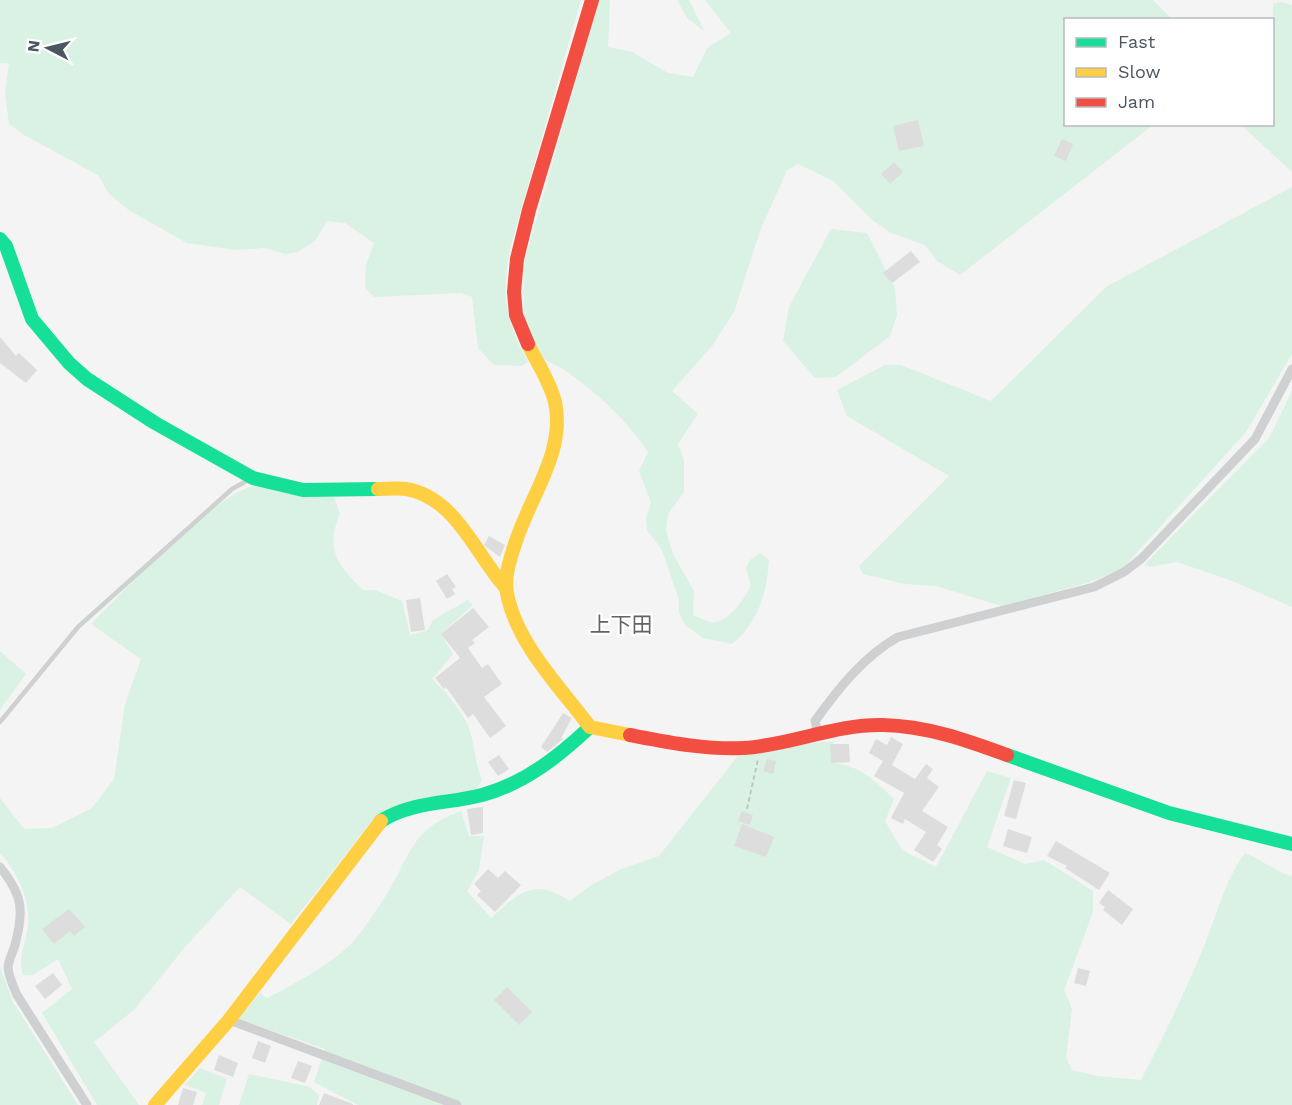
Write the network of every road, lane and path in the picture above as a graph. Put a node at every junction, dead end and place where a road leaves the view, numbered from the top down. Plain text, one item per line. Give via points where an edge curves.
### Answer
1 (592, 0) edge
2 (0, 240) edge
3 (1292, 369) edge
4 (253, 478) junction
5 (506, 587) junction
6 (0, 722) edge
7 (590, 727) junction
8 (818, 734) junction
9 (761, 745) junction
10 (747, 809) dead end
11 (1292, 844) edge
12 (0, 867) edge
13 (229, 1020) junction
14 (87, 1105) edge
15 (155, 1105) edge
16 (457, 1105) edge

1 - 5 street via 531,201 514,291 517,322 555,396 558,423 555,447 515,543
2 - 4 street via 6,246 32,319 69,363 155,423
3 - 8 street via 1255,439 1133,566 1094,586 898,637 865,661 830,700 815,721
4 - 5 street via 303,490 390,488 422,493 450,512
4 - 6 lane via 232,489 78,627
5 - 7 street via 522,633
7 - 9 street via 709,747
7 - 13 street via 534,773 509,785 485,794 408,806 377,825
8 - 9 street
8 - 11 street via 877,724 947,733 1169,813
9 - 10 path
12 - 14 street via 21,903 8,966 10,979
13 - 15 street
13 - 16 street

